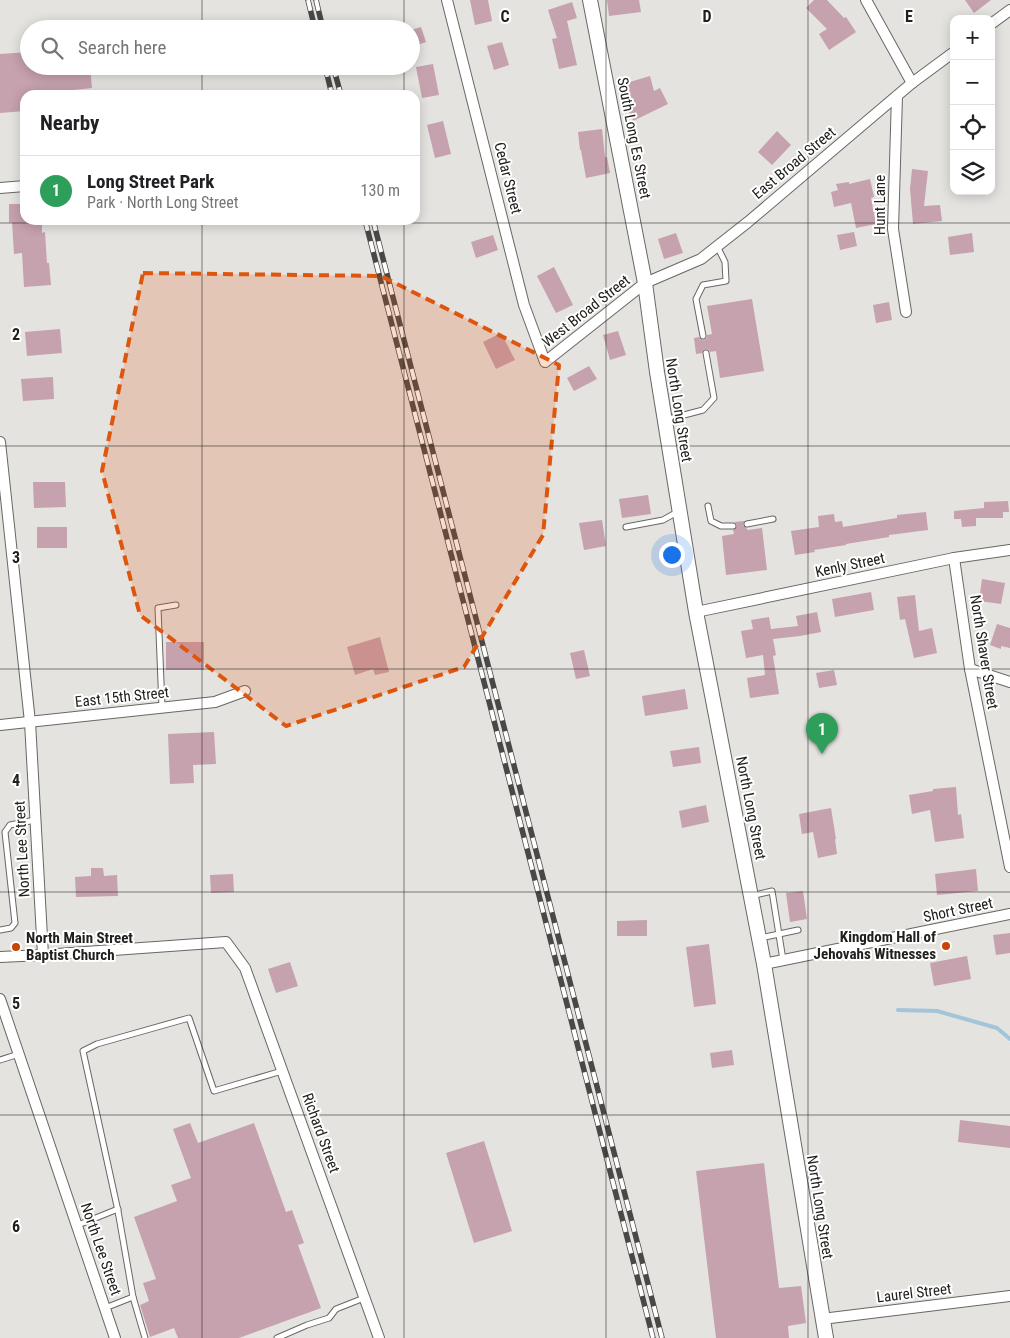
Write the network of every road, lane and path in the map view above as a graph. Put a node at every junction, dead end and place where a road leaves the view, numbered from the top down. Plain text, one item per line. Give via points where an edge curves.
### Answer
1 (447, 0) edge
2 (590, 0) edge
3 (866, 0) edge
4 (1010, 10) edge
5 (995, 21) edge
6 (950, 55) edge
7 (912, 83) junction
8 (897, 96) junction
9 (20, 186) edge
10 (0, 188) edge
11 (717, 246) junction
12 (645, 283) junction
13 (906, 312) dead end
14 (704, 336) dead end
15 (706, 353) dead end
16 (544, 362) joint
17 (664, 420) junction
18 (0, 442) edge
19 (1, 458) edge
20 (708, 506) dead end
21 (679, 511) junction
22 (773, 519) dead end
23 (747, 524) dead end
24 (733, 526) dead end
25 (626, 527) dead end
26 (1010, 550) edge
27 (954, 558) junction
28 (176, 605) dead end
29 (696, 612) junction
30 (970, 669) junction
31 (1010, 682) edge
32 (245, 691) dead end
33 (162, 708) junction
34 (30, 722) junction
35 (0, 725) edge
36 (36, 820) junction
37 (1010, 867) edge
38 (751, 896) junction
39 (1010, 914) edge
40 (0, 930) edge
41 (798, 930) dead end
42 (779, 934) junction
43 (760, 938) junction
44 (44, 955) junction
45 (0, 957) edge
46 (783, 960) junction
47 (764, 964) junction
48 (0, 999) edge
49 (19, 1054) junction
50 (0, 1060) edge
51 (283, 1071) junction
52 (118, 1209) junction
53 (78, 1225) junction
54 (1010, 1296) edge
55 (133, 1297) junction
56 (364, 1298) junction
57 (105, 1308) junction
58 (822, 1319) junction
59 (115, 1338) edge
60 (145, 1338) edge
61 (276, 1338) edge
62 (379, 1338) edge
63 (826, 1338) edge

1 - 16 street, Cedar Street via 524,305
2 - 12 street, South Long Es Street
3 - 7 street
4 - 5 street
6 - 7 street, East Broad Street
7 - 8 street, East Broad Street
8 - 11 street, East Broad Street
8 - 13 street, Hunt Lane via 893,229
9 - 10 street
11 - 12 street, East Broad Street via 701,259
11 - 14 lane via 725,262 726,281 703,285 696,299
12 - 16 street, West Broad Street
12 - 17 street, North Long Street
15 - 17 lane via 714,398 703,410
17 - 21 street, North Long Street
18 - 19 street, North Lee Street
19 - 34 street, North Lee Street
20 - 24 lane via 711,521 721,526
21 - 25 lane via 663,520
21 - 29 street, North Long Street
22 - 23 lane
26 - 27 street, Kenly Street
27 - 29 street, Kenly Street
27 - 30 street, North Shaver Street
28 - 33 lane via 158,608
29 - 38 street, North Long Street
30 - 31 street
30 - 37 street, North Shaver Street
32 - 33 street, East 15th Street via 215,702
33 - 34 street, East 15th Street
34 - 35 street, East 15th Street
34 - 36 street, North Lee Street
36 - 40 lane via 10,825 5,832 15,923 11,928
36 - 44 street, North Lee Street
38 - 42 lane via 772,891
38 - 43 street, North Long Street
39 - 46 street, Short Street
41 - 42 lane
42 - 43 lane
42 - 46 lane
43 - 47 street, North Long Street
44 - 45 street
44 - 51 street, Richard Street via 226,942 246,968
46 - 47 street, Short Street
47 - 58 street, North Long Street
48 - 49 street, North Lee Street
49 - 50 lane
49 - 53 street, North Lee Street
51 - 52 lane via 214,1091 189,1018 97,1044 83,1051
51 - 56 street, Richard Street
52 - 53 lane
52 - 55 lane
53 - 57 street, North Lee Street
54 - 58 street, Laurel Street
55 - 57 lane
55 - 60 lane
56 - 61 lane via 336,1309 329,1318
56 - 62 street, Richard Street
57 - 59 street, North Lee Street
58 - 63 street, North Long Street

